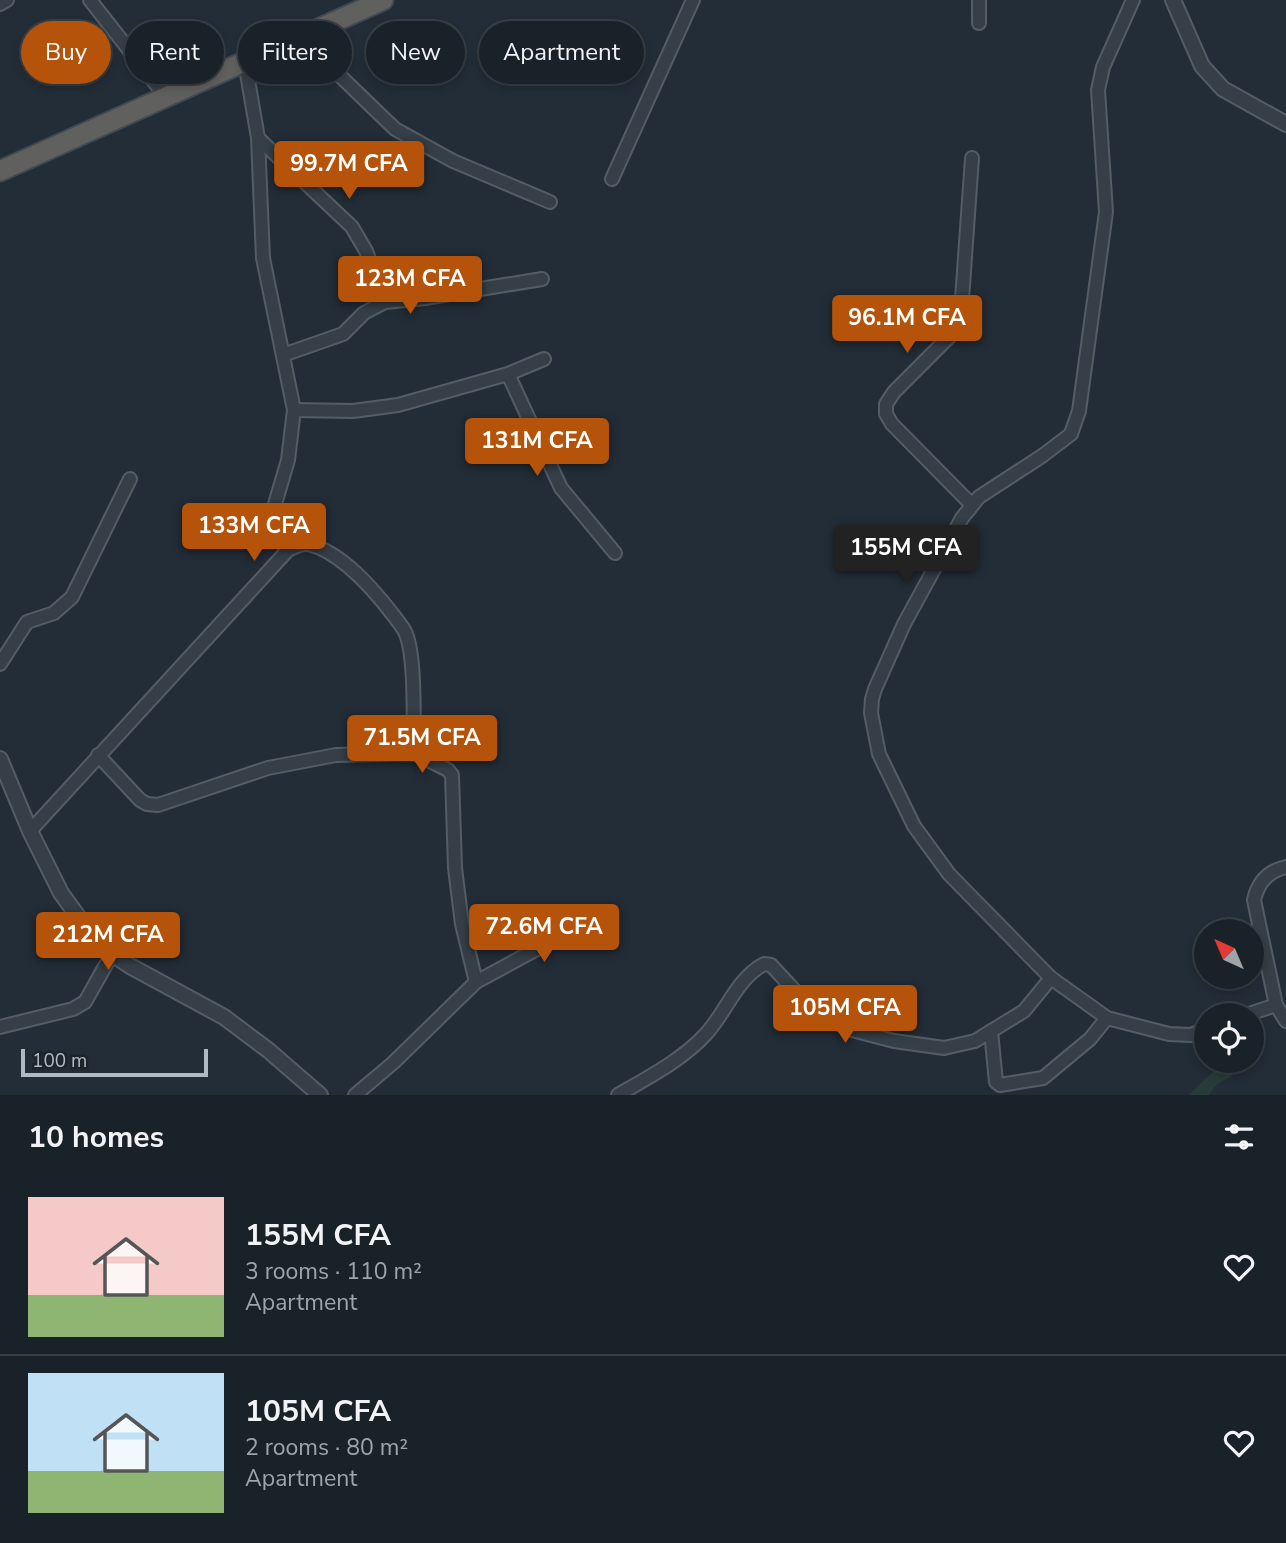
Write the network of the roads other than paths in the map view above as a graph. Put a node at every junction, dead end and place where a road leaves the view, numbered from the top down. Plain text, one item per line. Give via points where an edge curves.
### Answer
1 (7, 0) edge
2 (90, 0) edge
3 (383, 0) edge
4 (693, 0) edge
5 (979, 0) edge
6 (1133, 0) edge
7 (1174, 0) edge
8 (0, 4) edge
9 (338, 21) edge
10 (979, 23) dead end
11 (238, 66) edge
12 (249, 84) edge
13 (348, 84) edge
14 (166, 97) junction
15 (1286, 124) edge
16 (258, 138) junction
17 (972, 158) dead end
18 (0, 171) edge
19 (612, 179) dead end
20 (550, 202) dead end
21 (542, 279) dead end
22 (385, 302) junction
23 (283, 355) junction
24 (544, 359) dead end
25 (508, 374) junction
26 (294, 410) junction
27 (130, 479) dead end
28 (972, 505) junction
29 (288, 550) junction
30 (615, 554) dead end
31 (0, 664) edge
32 (414, 753) junction
33 (98, 755) junction
34 (0, 759) edge
35 (30, 831) junction
36 (1286, 867) edge
37 (596, 917) dead end
38 (112, 954) junction
39 (1051, 978) junction
40 (476, 982) junction
41 (1276, 1005) junction
42 (1264, 1009) edge
43 (1107, 1018) junction
44 (1286, 1021) edge
45 (0, 1027) edge
46 (991, 1031) junction
47 (1194, 1034) edge
48 (320, 1095) edge
49 (355, 1095) edge
50 (618, 1095) edge

1 - 8 street
2 - 14 street
3 - 9 highway
4 - 19 street
5 - 10 street
6 - 28 street via 1103,67 1098,90 1106,212 1079,411 1071,434
7 - 15 street via 1202,66 1223,89
11 - 14 highway
12 - 16 street
13 - 20 street via 395,129 453,161
14 - 18 highway
16 - 22 street via 352,228
16 - 23 street via 263,258
17 - 28 street via 962,299 950,336 886,404 892,424
21 - 22 street
22 - 23 street via 364,313 342,334
23 - 26 street
24 - 25 street
25 - 26 street via 398,405 353,411
25 - 30 street via 561,488
26 - 29 street via 288,460 270,521 272,531
27 - 31 street via 72,597 54,613 27,622
28 - 39 street via 904,624 872,699 878,754 914,826 949,874
29 - 32 street via 309,544 335,558 378,596 406,633
29 - 33 street
32 - 33 street via 336,755 268,768 158,805 140,800
32 - 40 street via 442,765 452,775 455,868
33 - 35 street
34 - 35 street
35 - 38 street via 61,893 89,932
36 - 41 street via 1265,877 1254,900
37 - 40 street
38 - 45 street via 85,1002 74,1009
38 - 48 street via 224,1017
39 - 43 street
39 - 46 street via 1024,1011
40 - 49 street
41 - 42 street
41 - 44 street
43 - 46 street via 1090,1039 1043,1077 1000,1085
43 - 47 street via 1169,1034
46 - 50 street via 975,1041 944,1048 848,1029 809,1006 771,965 764,964 748,975 704,1037

